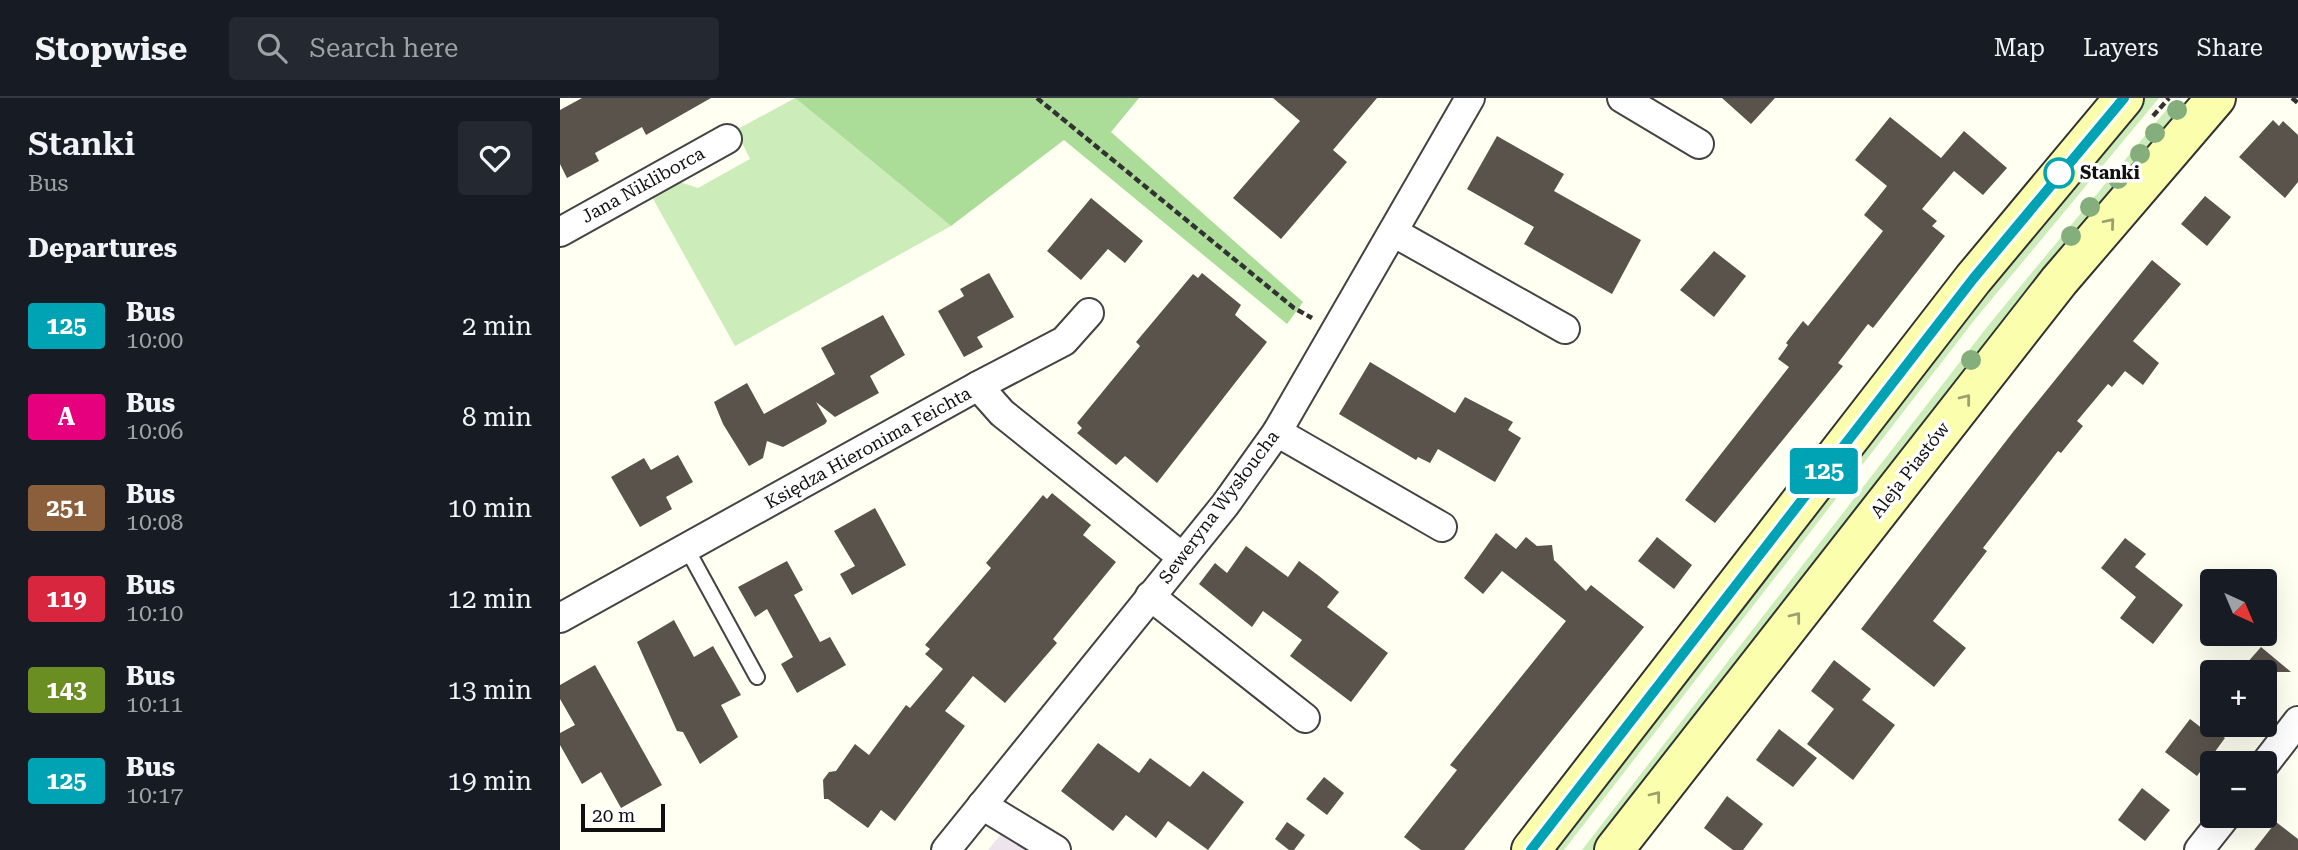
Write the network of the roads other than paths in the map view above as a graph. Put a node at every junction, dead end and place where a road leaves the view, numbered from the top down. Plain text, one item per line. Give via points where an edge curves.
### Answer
1 (1470, 98) edge
2 (1622, 98) edge
3 (2124, 98) edge
4 (2216, 98) edge
5 (727, 139) dead end
6 (1699, 144) dead end
7 (560, 232) edge
8 (1393, 232) junction
9 (1089, 313) dead end
10 (1565, 329) dead end
11 (978, 386) junction
12 (1277, 432) junction
13 (1442, 527) dead end
14 (687, 549) junction
15 (1182, 557) junction
16 (1150, 596) junction
17 (560, 618) edge
18 (757, 677) dead end
19 (1305, 718) dead end
20 (2298, 721) edge
21 (2275, 751) edge
22 (982, 805) junction
23 (2216, 828) edge
24 (946, 850) edge
25 (1056, 850) edge
26 (1531, 850) edge
27 (1614, 850) edge
28 (2199, 850) edge

1 - 8 street, Seweryna Wysłoucha
2 - 6 street
3 - 26 street via 1973,279
27 -> 4 street, Aleja Piastów via 2059,281
5 - 7 street, Jana Nikliborca
8 - 10 street
8 - 12 street, Seweryna Wysłoucha
9 - 11 street via 1065,341
11 - 14 street, Księdza Hieronima Feichta
11 - 15 street, Księdza Hieronima Feichta via 1002,414
12 - 13 street
12 - 15 street, Seweryna Wysłoucha
14 - 17 street, Księdza Hieronima Feichta
14 - 18 lane
15 - 16 street, Seweryna Wysłoucha
16 - 19 street
16 - 22 street, Seweryna Wysłoucha
20 - 21 street
22 - 24 street, Seweryna Wysłoucha
22 - 25 street
23 - 28 street

